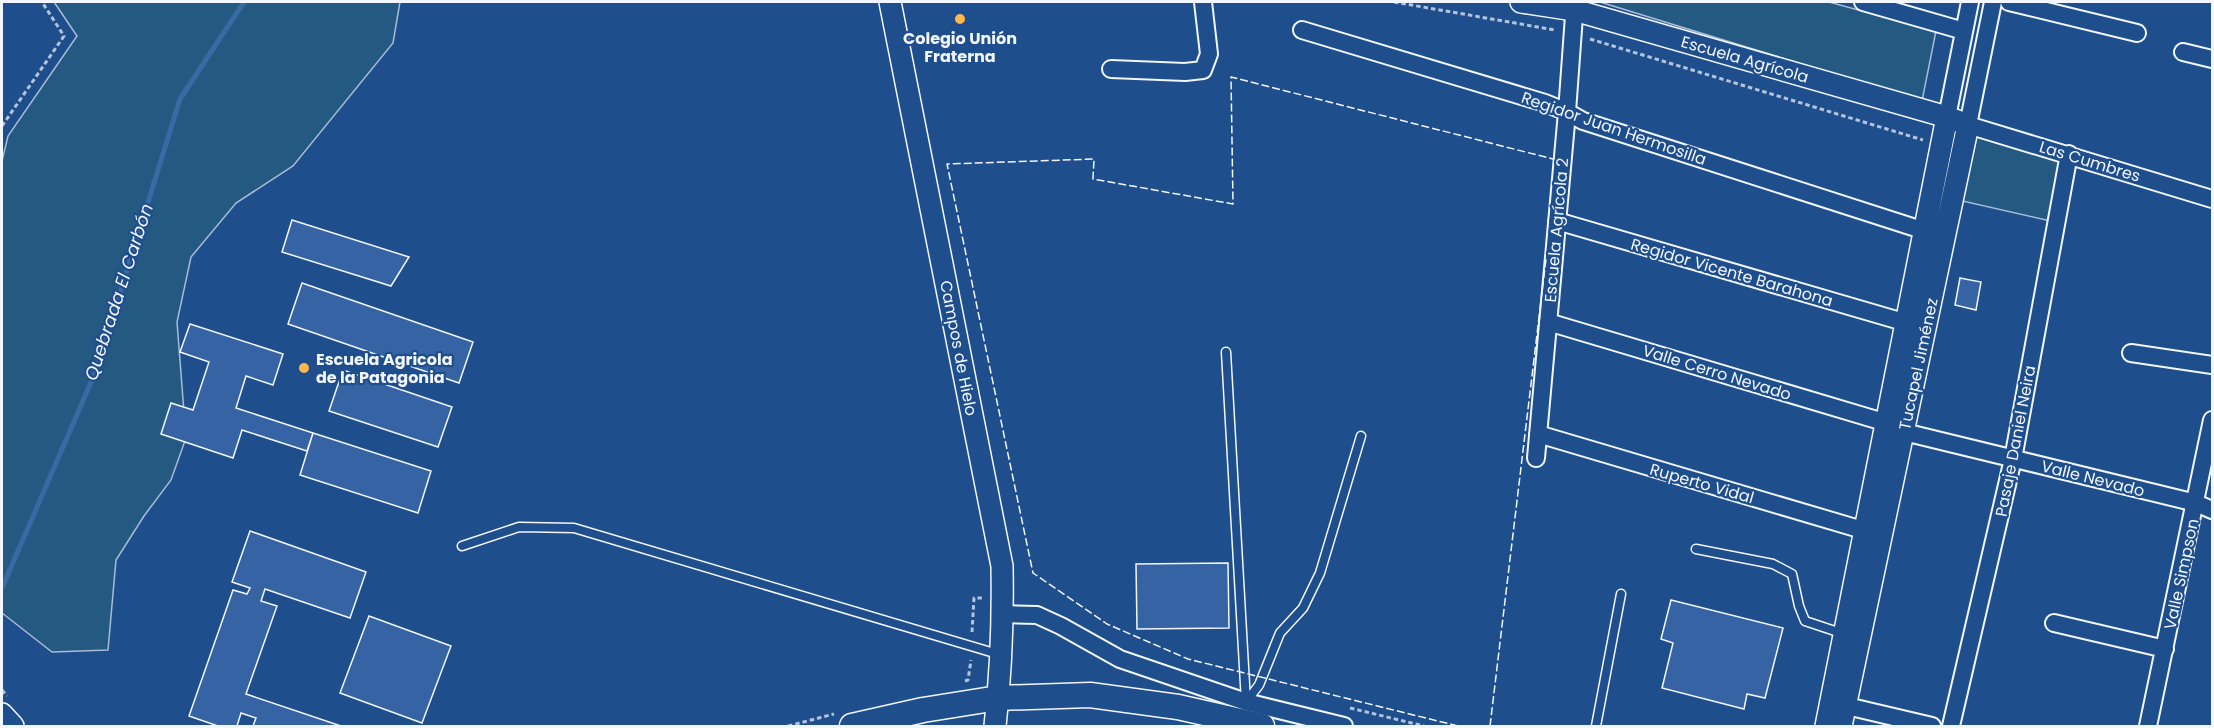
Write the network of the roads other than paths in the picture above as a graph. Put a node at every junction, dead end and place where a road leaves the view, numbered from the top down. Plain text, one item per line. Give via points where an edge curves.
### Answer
1 (890, 2) edge
2 (1203, 2) edge
3 (1521, 2) edge
4 (1863, 2) edge
5 (1970, 2) edge
6 (1993, 2) edge
7 (2009, 2) edge
8 (1574, 6) edge
9 (1302, 30) dead end
10 (1964, 32) junction
11 (2137, 33) dead end
12 (2183, 52) dead end
13 (2212, 59) edge
14 (1111, 69) dead end
15 (1568, 112) junction
16 (1947, 117) junction
17 (1968, 125) junction
18 (2069, 154) junction
19 (2212, 199) edge
20 (1557, 221) junction
21 (1925, 231) junction
22 (1548, 322) junction
23 (1907, 323) junction
24 (1226, 352) dead end
25 (2131, 353) dead end
26 (2212, 365) edge
27 (2212, 420) edge
28 (1895, 428) junction
29 (1538, 434) junction
30 (1361, 436) dead end
31 (1536, 458) dead end
32 (2013, 459) junction
33 (2196, 503) junction
34 (2212, 510) edge
35 (1866, 531) junction
36 (462, 546) dead end
37 (1696, 549) dead end
38 (1621, 594) dead end
39 (1003, 605) junction
40 (2054, 623) dead end
41 (1844, 634) junction
42 (2165, 649) junction
43 (1001, 656) junction
44 (998, 698) junction
45 (1246, 702) junction
46 (1838, 704) junction
47 (2, 714) edge
48 (848, 719) edge
49 (13, 726) edge
50 (995, 726) edge
51 (1262, 726) edge
52 (1344, 726) edge
53 (1596, 726) edge
54 (1826, 726) edge
55 (1841, 726) edge
56 (1932, 726) edge
57 (1951, 726) edge
58 (2148, 726) edge

1 - 39 street, Campos de Hielo via 999,549
2 - 14 street via 1209,54 1203,70
3 - 8 street, Escuela Agrícola
4 - 10 street
5 - 10 street, Tucapel Jiménez
6 - 17 street, Tucapel Jiménez
7 - 11 street
8 - 15 street, Escuela Agrícola 2
8 - 16 street, Escuela Agrícola
9 - 15 street, Regidor Juan Hermosilla
10 - 16 street, Tucapel Jiménez
12 - 13 street
15 - 20 street, Escuela Agrícola 2
15 - 21 street, Regidor Juan Hermosilla via 1583,121
16 - 17 street, Escuela Agrícola
16 - 21 street, Tucapel Jiménez
17 - 18 street, Las Cumbres
17 - 28 street, Tucapel Jiménez
18 - 19 street, Las Cumbres
18 - 32 street, Pasaje Daniel Neira
20 - 22 street, Escuela Agrícola 2
20 - 23 street, Regidor Vicente Barahona
21 - 23 street, Tucapel Jiménez
22 - 28 street, Valle Cerro Nevado
22 - 29 street, Escuela Agrícola 2
23 - 28 street, Tucapel Jiménez
24 - 45 lane
25 - 26 street
27 - 33 street, Valle Simpson
28 - 32 street, Valle Nevado
28 - 35 street, Tucapel Jiménez
28 - 46 street, Tucapel Jiménez
29 - 31 street, Escuela Agrícola 2
29 - 35 street, Ruperto Vidal
30 - 45 lane via 1320,573 1302,608 1280,633 1259,685
32 - 33 street, Valle Nevado
32 - 57 street, Pasaje Daniel Neira
33 - 34 street, Valle Nevado
33 - 42 street, Valle Simpson
35 - 41 street, Tucapel Jiménez
36 - 43 lane via 519,527 574,528
37 - 41 lane via 1773,564 1791,574 1805,621
38 - 53 lane
39 - 43 street, Campos de Hielo
39 - 45 street via 1061,626 1120,659
40 - 42 street
41 - 46 street, Tucapel Jiménez
42 - 58 street, Valle Simpson
43 - 44 street, Campos de Hielo
44 - 48 main road
44 - 50 street, Campos de Hielo
44 - 51 main road via 1090,695 1178,707
45 - 52 street
46 - 54 street, Tucapel Jiménez
46 - 55 street, Tucapel Jiménez
46 - 56 street
47 - 49 street

